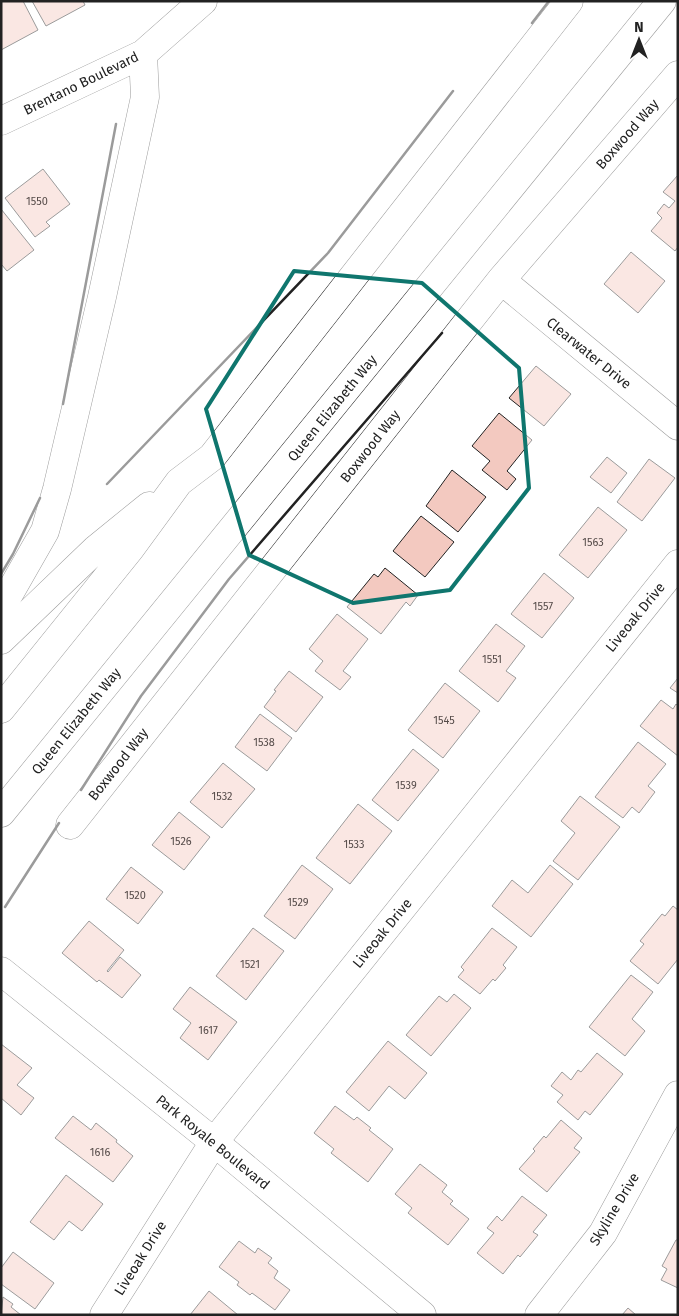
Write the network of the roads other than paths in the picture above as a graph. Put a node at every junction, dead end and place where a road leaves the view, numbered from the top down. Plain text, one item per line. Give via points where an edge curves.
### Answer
1 (203, 1) edge
2 (569, 1) edge
3 (662, 1) edge
4 (143, 54) junction
5 (678, 75) edge
6 (1, 121) edge
7 (501, 280) junction
8 (678, 426) edge
9 (179, 482) junction
10 (678, 564) edge
11 (1, 608) edge
12 (1, 640) edge
13 (1, 709) edge
14 (1, 813) edge
15 (70, 825) dead end
16 (1, 971) edge
17 (678, 1095) edge
18 (214, 1142) junction
19 (104, 1315) edge
20 (422, 1315) edge
21 (539, 1315) edge

1 - 4 main road, Brentano Boulevard
2 - 9 main road via 212,457
3 - 14 main road, Queen Elizabeth Way
4 - 6 main road, Brentano Boulevard
4 - 11 main road via 145,96 57,489 45,531
5 - 7 main road, Boxwood Way
7 - 8 main road, Clearwater Drive
7 - 15 main road, Boxwood Way
9 - 12 main road via 96,549
9 - 13 main road via 130,549
10 - 18 main road, Liveoak Drive
16 - 18 main road, Park Royale Boulevard
17 - 21 main road, Skyline Drive via 603,1233
18 - 19 main road, Liveoak Drive
18 - 20 main road, Park Royale Boulevard

